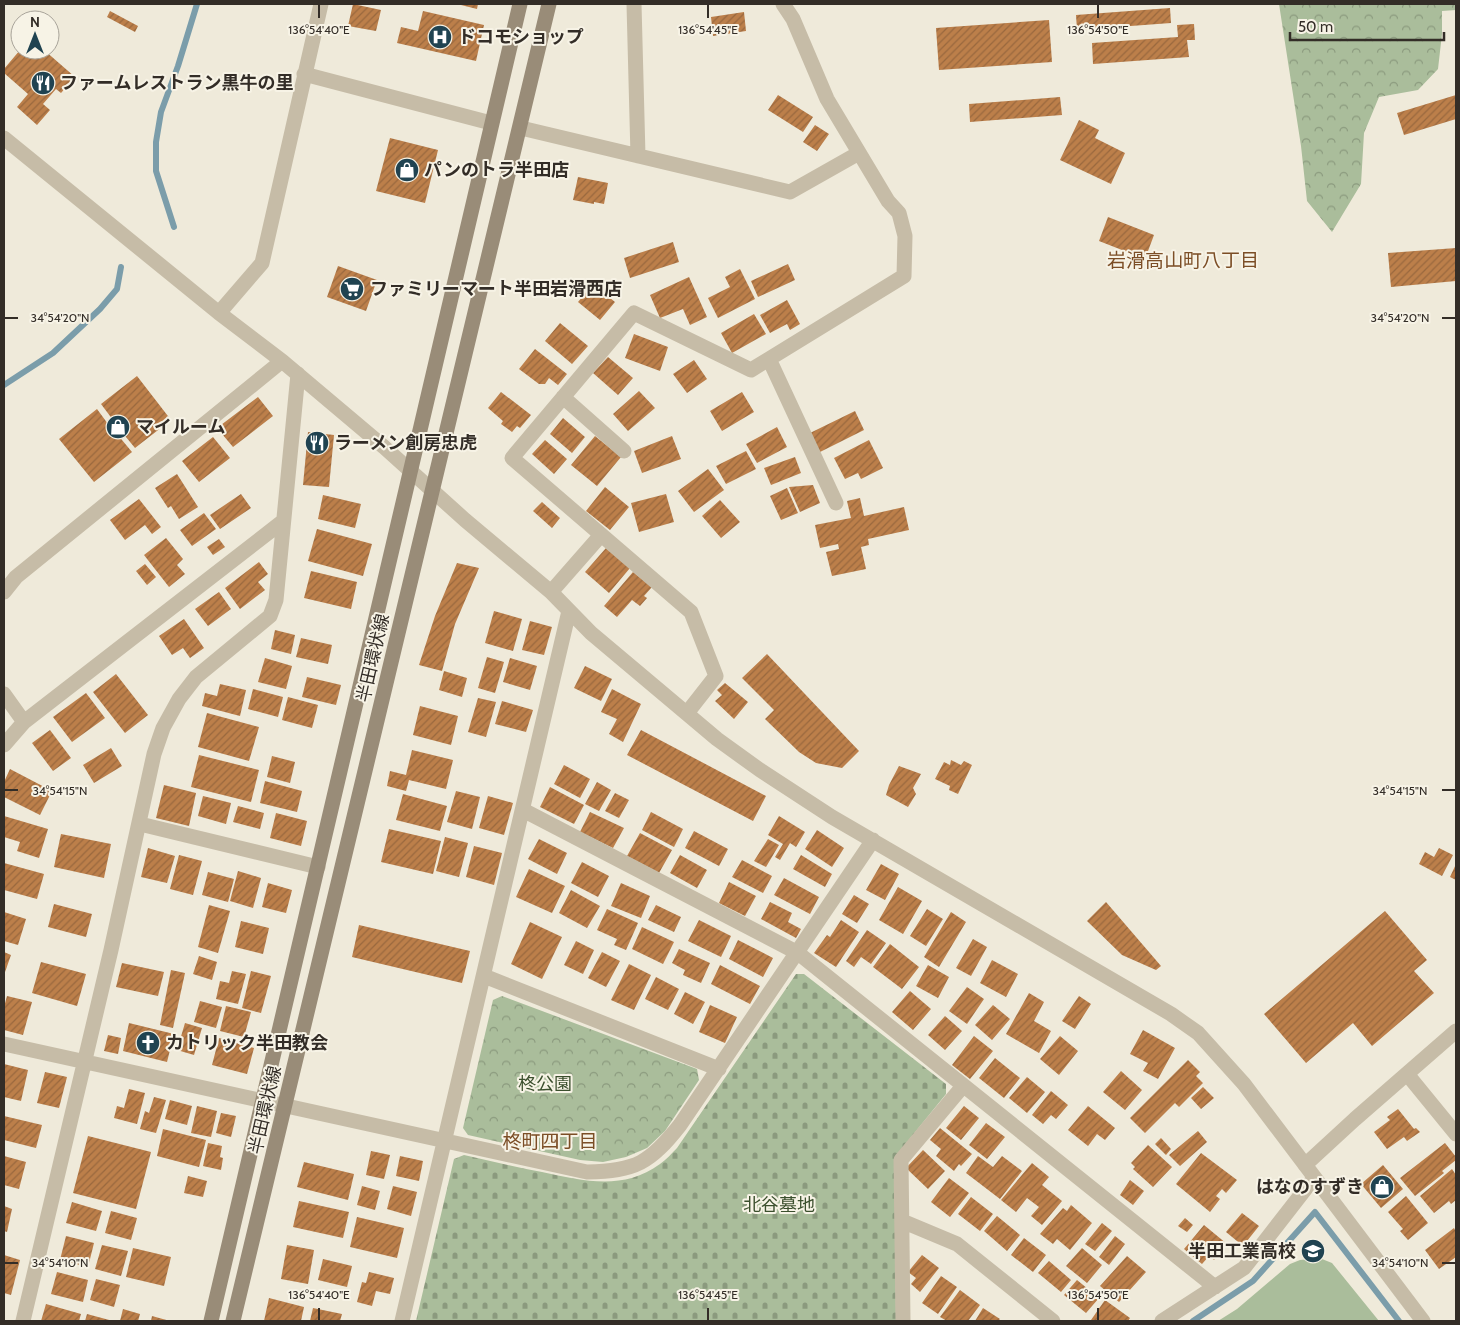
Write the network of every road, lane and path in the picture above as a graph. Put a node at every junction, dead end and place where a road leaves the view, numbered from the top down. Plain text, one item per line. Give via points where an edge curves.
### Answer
1 (321, 4) edge
2 (520, 4) edge
3 (549, 4) edge
4 (634, 4) edge
5 (784, 4) edge
6 (304, 74) junction
7 (491, 123) junction
8 (521, 128) junction
9 (4, 138) edge
10 (858, 153) junction
11 (638, 156) junction
12 (219, 313) junction
13 (769, 359) junction
14 (282, 361) junction
15 (298, 374) junction
16 (563, 397) junction
17 (624, 450) dead end
18 (411, 471) junction
19 (432, 490) junction
20 (836, 503) dead end
21 (282, 522) junction
22 (601, 535) junction
23 (4, 592) edge
24 (552, 592) junction
25 (569, 611) junction
26 (4, 694) edge
27 (687, 713) junction
28 (24, 722) junction
29 (4, 745) edge
30 (523, 810) junction
31 (140, 824) junction
32 (873, 840) junction
33 (318, 867) junction
34 (798, 953) junction
35 (484, 976) junction
36 (1456, 1031) edge
37 (4, 1044) edge
38 (84, 1062) junction
39 (719, 1069) junction
40 (1407, 1074) junction
41 (963, 1086) junction
42 (263, 1100) junction
43 (285, 1106) junction
44 (1456, 1134) edge
45 (444, 1142) junction
46 (1306, 1165) junction
47 (1314, 1178) junction
48 (902, 1221) junction
49 (1215, 1287) junction
50 (23, 1321) edge
51 (210, 1321) edge
52 (233, 1321) edge
53 (402, 1321) edge
54 (903, 1321) edge
55 (1053, 1321) edge
56 (1162, 1321) edge
57 (1423, 1321) edge

1 - 6 street
2 - 7 main road, 半田環状線
3 - 8 main road, 半田環状線
4 - 11 street
5 - 10 street via 827,99
6 - 7 street
6 - 12 street via 262,263
7 - 18 main road, 半田環状線
8 - 11 street
8 - 19 main road, 半田環状線
9 - 12 street
10 - 11 street via 790,192
10 - 13 street via 899,213 905,236 904,276
12 - 14 street
13 - 16 street via 751,370 634,313
13 - 20 street
14 - 15 street
14 - 23 street via 16,578
15 - 18 street
15 - 21 street
16 - 17 street
16 - 22 street via 512,458
18 - 19 street
18 - 33 main road, 半田環状線
19 - 24 street
19 - 43 main road, 半田環状線
21 - 28 street
21 - 31 street via 276,600 270,616 196,677 179,699 163,728 154,754
22 - 24 street
22 - 27 street via 690,612 716,676
24 - 25 street
25 - 27 street
25 - 30 street
26 - 28 street
27 - 32 street via 760,770
28 - 29 street
30 - 34 street
30 - 35 street
31 - 33 street
31 - 38 street
32 - 34 street
32 - 46 street via 1171,1014 1198,1033 1244,1084
33 - 42 main road, 半田環状線
34 - 39 street
34 - 41 street
35 - 39 street
35 - 45 street
36 - 40 street
37 - 38 street
38 - 42 street
38 - 50 street
39 - 45 street via 663,1147 640,1164 613,1172 587,1172
40 - 44 street
40 - 46 street
41 - 48 street via 901,1160
41 - 49 street
42 - 43 street
42 - 51 main road, 半田環状線
43 - 45 street
43 - 52 main road, 半田環状線
45 - 53 street
46 - 47 street
47 - 49 street via 1244,1268
47 - 57 street
48 - 54 street
48 - 55 street via 957,1244
49 - 56 street

